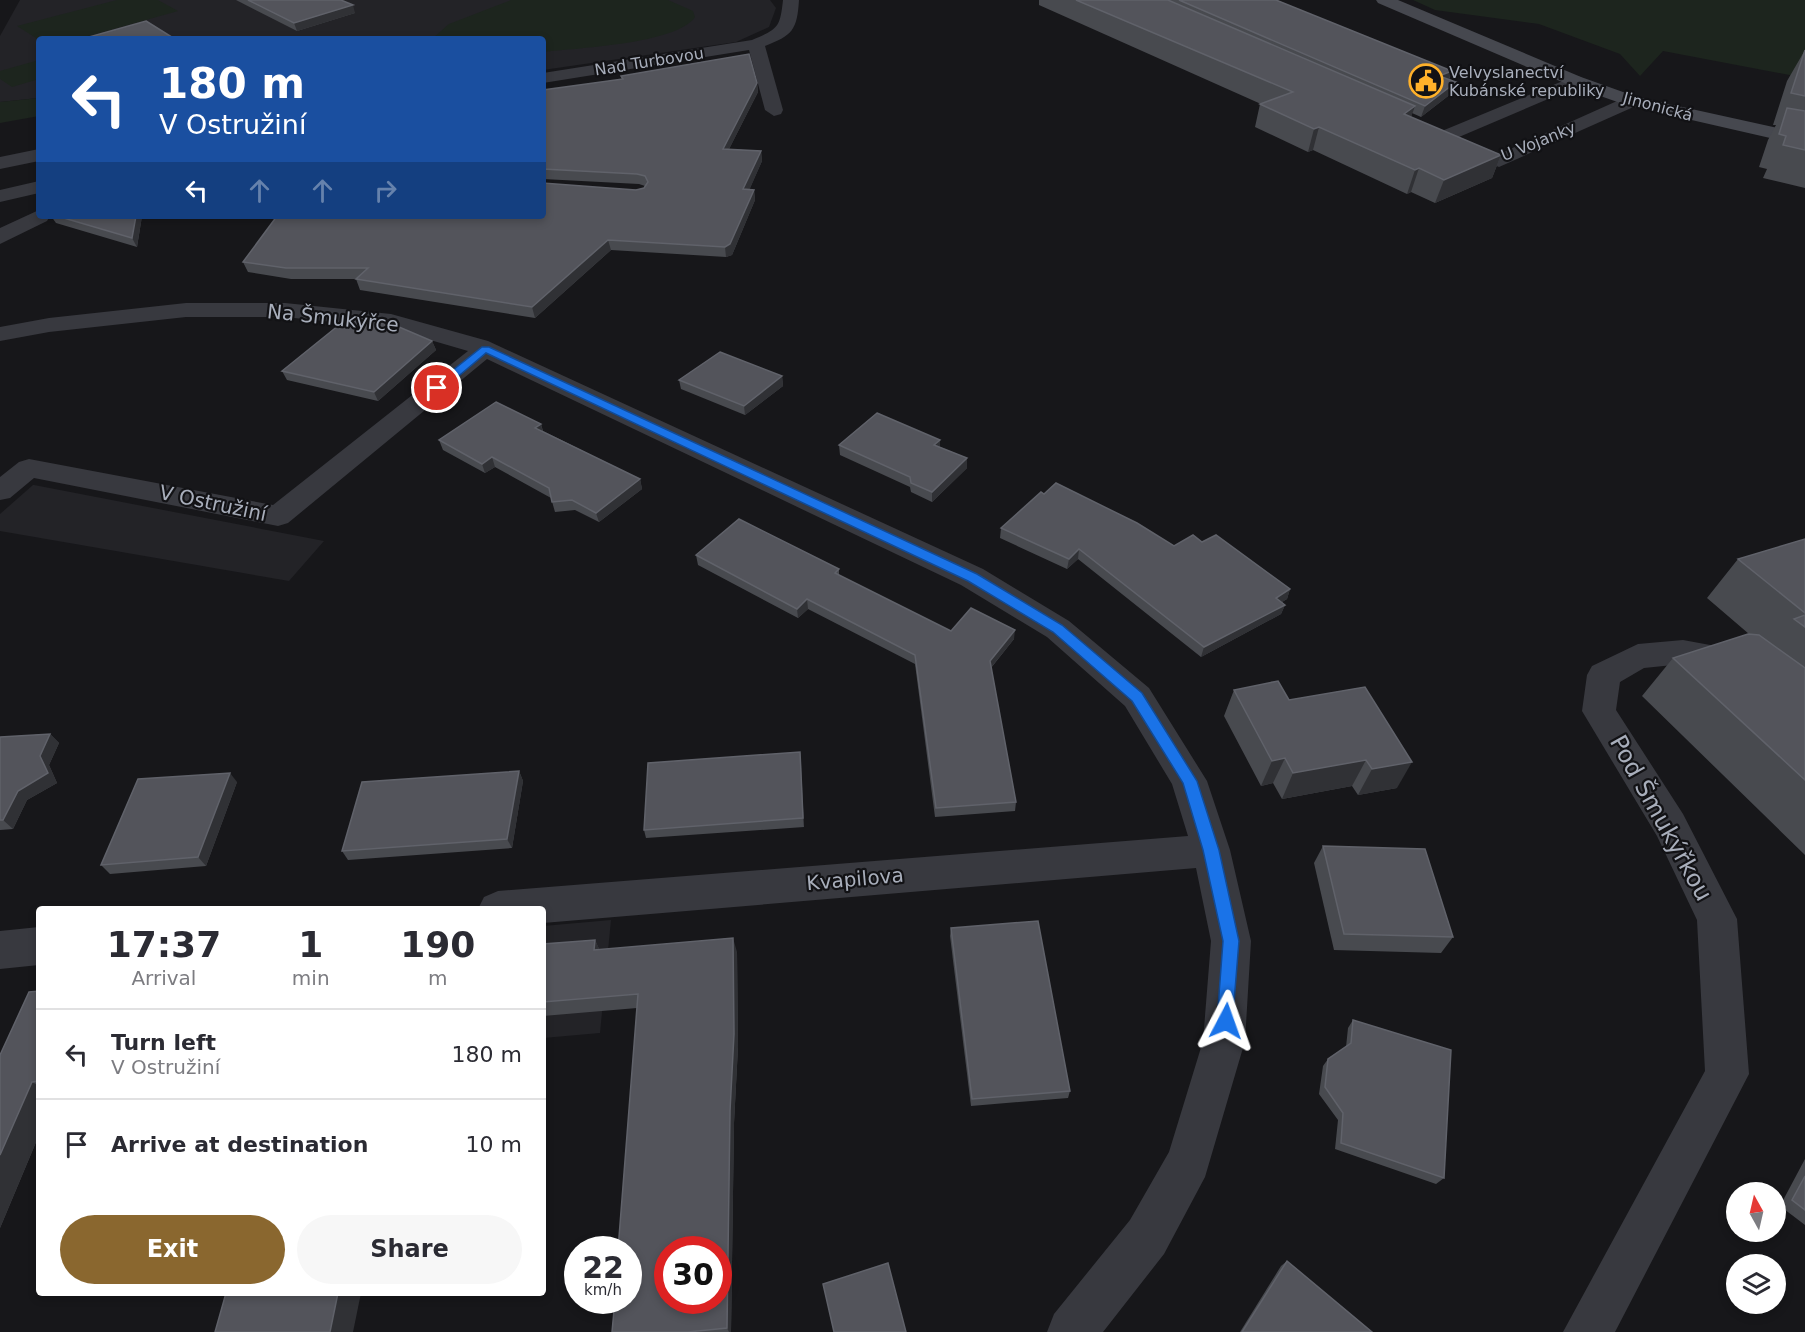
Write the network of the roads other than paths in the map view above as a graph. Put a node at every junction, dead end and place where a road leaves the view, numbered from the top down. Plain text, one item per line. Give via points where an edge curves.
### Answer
1 (791, 0) edge
2 (1384, 0) edge
3 (756, 44) junction
4 (546, 78) edge
5 (1575, 81) junction
6 (1632, 101) junction
7 (774, 110) dead end
8 (1423, 128) edge
9 (1444, 137) junction
10 (1805, 140) edge
11 (36, 156) edge
12 (0, 163) edge
13 (36, 188) edge
14 (0, 196) edge
15 (36, 218) edge
16 (0, 237) edge
17 (0, 334) edge
18 (485, 349) junction
19 (0, 491) edge
20 (1805, 712) edge
21 (1211, 850) junction
22 (534, 906) edge
23 (36, 946) edge
24 (0, 950) edge
25 (1072, 1332) edge
26 (1588, 1332) edge

1 - 3 street, Nad Turbovou via 789,24 778,36
2 - 5 street, Jinonická
3 - 4 street, Nad Turbovou
3 - 7 street
5 - 6 street, Jinonická
5 - 9 street
6 - 9 street, U Vojanky via 1499,160
6 - 10 street, Jinonická
8 - 9 street, U Vojanky
11 - 12 street
13 - 14 street
15 - 16 street
17 - 18 street, Na Šmukýřce via 186,310 285,310 391,321
18 - 19 street, V Ostružiní via 278,516 29,468
18 - 21 street, Na Šmukýřce via 972,577 1058,629 1137,697 1190,781
20 - 26 street, Pod Šmukýřkou via 1736,661 1683,652 1638,656 1604,675 1599,711 1670,825 1717,919 1727,1074
21 - 22 street, Kvapilova
21 - 25 street, Na Šmukýřce via 1231,941 1221,1052 1189,1161 1147,1237
23 - 24 street

